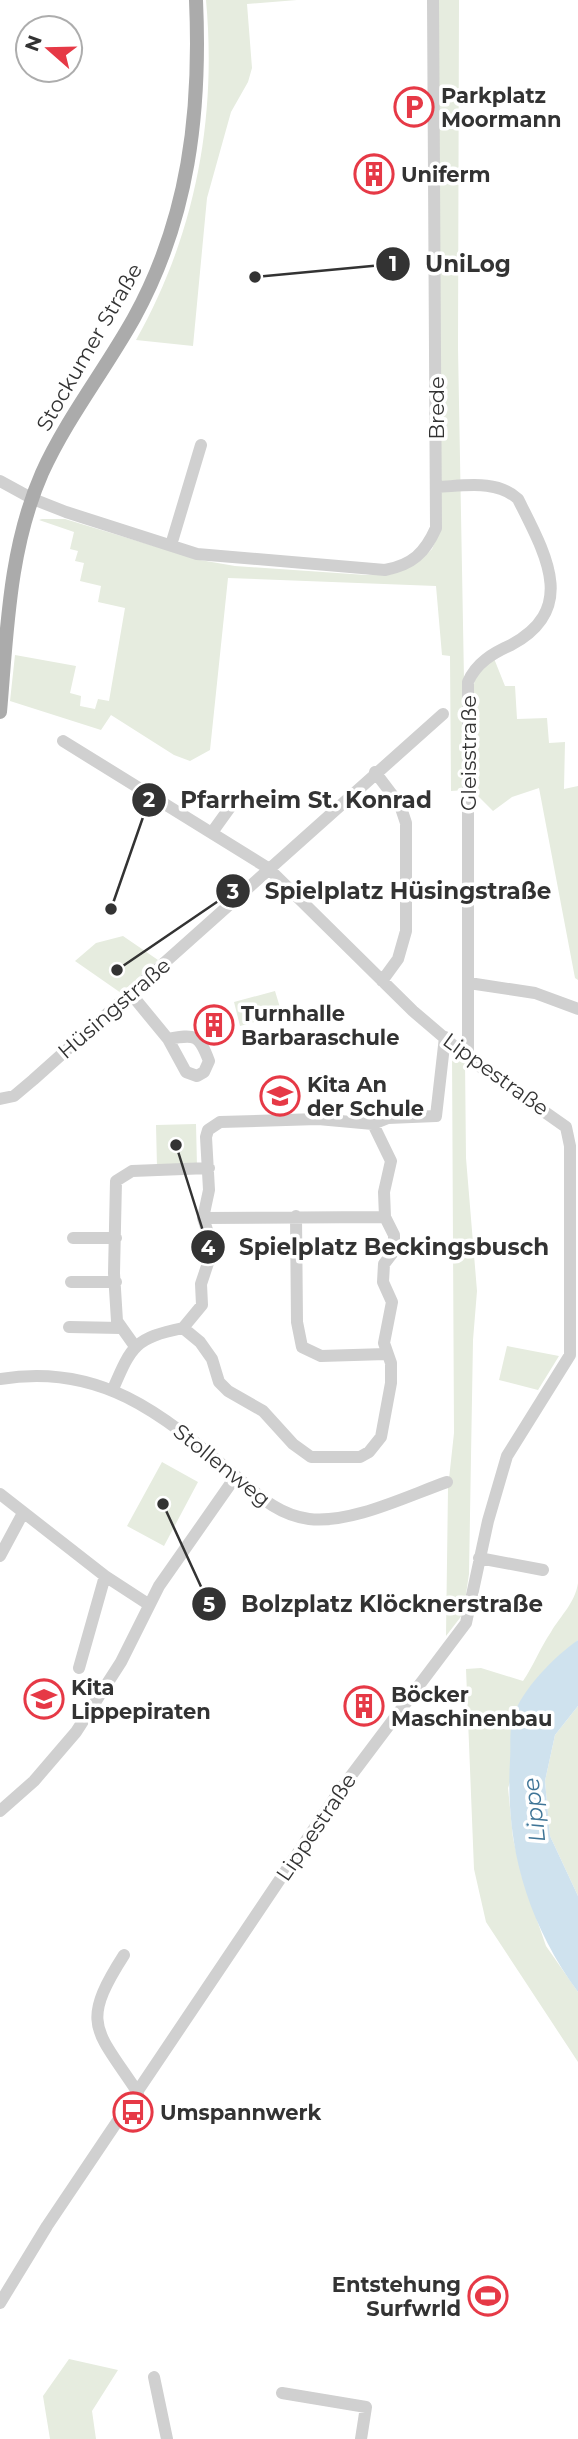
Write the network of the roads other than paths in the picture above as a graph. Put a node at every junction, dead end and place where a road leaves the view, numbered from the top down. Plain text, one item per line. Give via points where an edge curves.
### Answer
1 (196, 0) edge
2 (433, 0) edge
3 (201, 445) dead end
4 (0, 481) edge
5 (436, 488) junction
6 (33, 499) junction
7 (171, 545) junction
8 (0, 712) edge
9 (443, 714) dead end
10 (63, 741) dead end
11 (375, 772) junction
12 (236, 799) dead end
13 (213, 831) junction
14 (268, 868) junction
15 (469, 893) junction
16 (528, 893) dead end
17 (382, 981) junction
18 (469, 983) junction
19 (131, 994) junction
20 (578, 1009) edge
21 (445, 1037) junction
22 (168, 1039) dead end
23 (468, 1058) junction
24 (0, 1099) edge
25 (373, 1124) junction
26 (209, 1168) junction
27 (296, 1216) junction
28 (384, 1217) junction
29 (203, 1218) junction
30 (73, 1238) dead end
31 (116, 1238) junction
32 (574, 1256) edge
33 (71, 1282) dead end
34 (116, 1282) junction
35 (69, 1327) dead end
36 (121, 1328) junction
37 (183, 1328) junction
38 (134, 1345) junction
39 (386, 1354) junction
40 (574, 1356) edge
41 (0, 1379) edge
42 (113, 1389) junction
43 (236, 1476) junction
44 (447, 1482) dead end
45 (0, 1494) edge
46 (23, 1513) junction
47 (0, 1556) edge
48 (479, 1558) junction
49 (543, 1570) dead end
50 (105, 1576) junction
51 (148, 1604) junction
52 (79, 1668) dead end
53 (0, 1811) edge
54 (124, 1955) dead end
55 (138, 2093) junction
56 (0, 2303) edge
57 (153, 2377) dead end
58 (282, 2393) dead end
59 (167, 2439) edge
60 (361, 2439) edge

1 - 6 main road, Stockumer Straße via 195,123 172,235 145,297 58,442
2 - 5 street, Brede
3 - 7 street
4 - 6 street, Brede
5 - 7 street, Brede via 436,528 422,554 402,567 385,570 223,559
5 - 15 street, Gleisstraße via 487,486 510,491 553,568 557,592 554,613 545,624 486,659 468,682
6 - 7 street, Brede
6 - 8 main road, Stockumer Straße via 12,580
9 - 11 street, Hüsingstraße
10 - 13 street, Lippestraße
11 - 14 street, Hüsingstraße
11 - 17 street via 400,805 406,823 406,931 398,960
12 - 13 street
13 - 14 street, Lippestraße
14 - 17 street, Lippestraße
14 - 19 street, Hüsingstraße
15 - 16 street
15 - 18 street, Gleisstraße
17 - 21 street, Lippestraße
18 - 20 street via 535,993
18 - 23 street, Gleisstraße
19 - 22 street
19 - 24 street, Hüsingstraße via 14,1096
21 - 23 street, Lippestraße
21 - 25 street via 436,1116 388,1118
23 - 32 street, Lippestraße via 569,1131
25 - 26 street via 318,1119 220,1122 208,1130 206,1138
25 - 28 street via 391,1161
26 - 29 street
26 - 31 street via 132,1171 121,1177 115,1187
27 - 28 street
27 - 29 street
27 - 39 street via 297,1322 302,1346 321,1356
28 - 39 street via 394,1235 394,1251 384,1264 383,1282 392,1301 385,1328
29 - 37 street via 210,1257 201,1284 202,1305
30 - 31 street
31 - 34 street
32 - 40 street, Lippestraße
33 - 34 street
34 - 36 street
35 - 36 street
36 - 38 street
37 - 38 street
37 - 39 street via 212,1359 219,1382 263,1411 311,1457 360,1457 377,1445 391,1383
38 - 42 street
40 - 48 street, Lippestraße via 510,1448
41 - 42 street, Stollenweg via 57,1376
42 - 43 street, Stollenweg via 161,1417
43 - 44 street, Stollenweg via 283,1512 323,1520 355,1514
43 - 51 street
45 - 46 street
46 - 47 street
46 - 50 street
48 - 49 street
48 - 55 street, Lippestraße via 466,1623 338,1793
50 - 51 street
50 - 52 street
51 - 53 street via 121,1662 76,1732 34,1781
54 - 55 street via 103,1988 96,2021
55 - 56 street, Lippestraße
57 - 59 street
58 - 60 street via 366,2407

